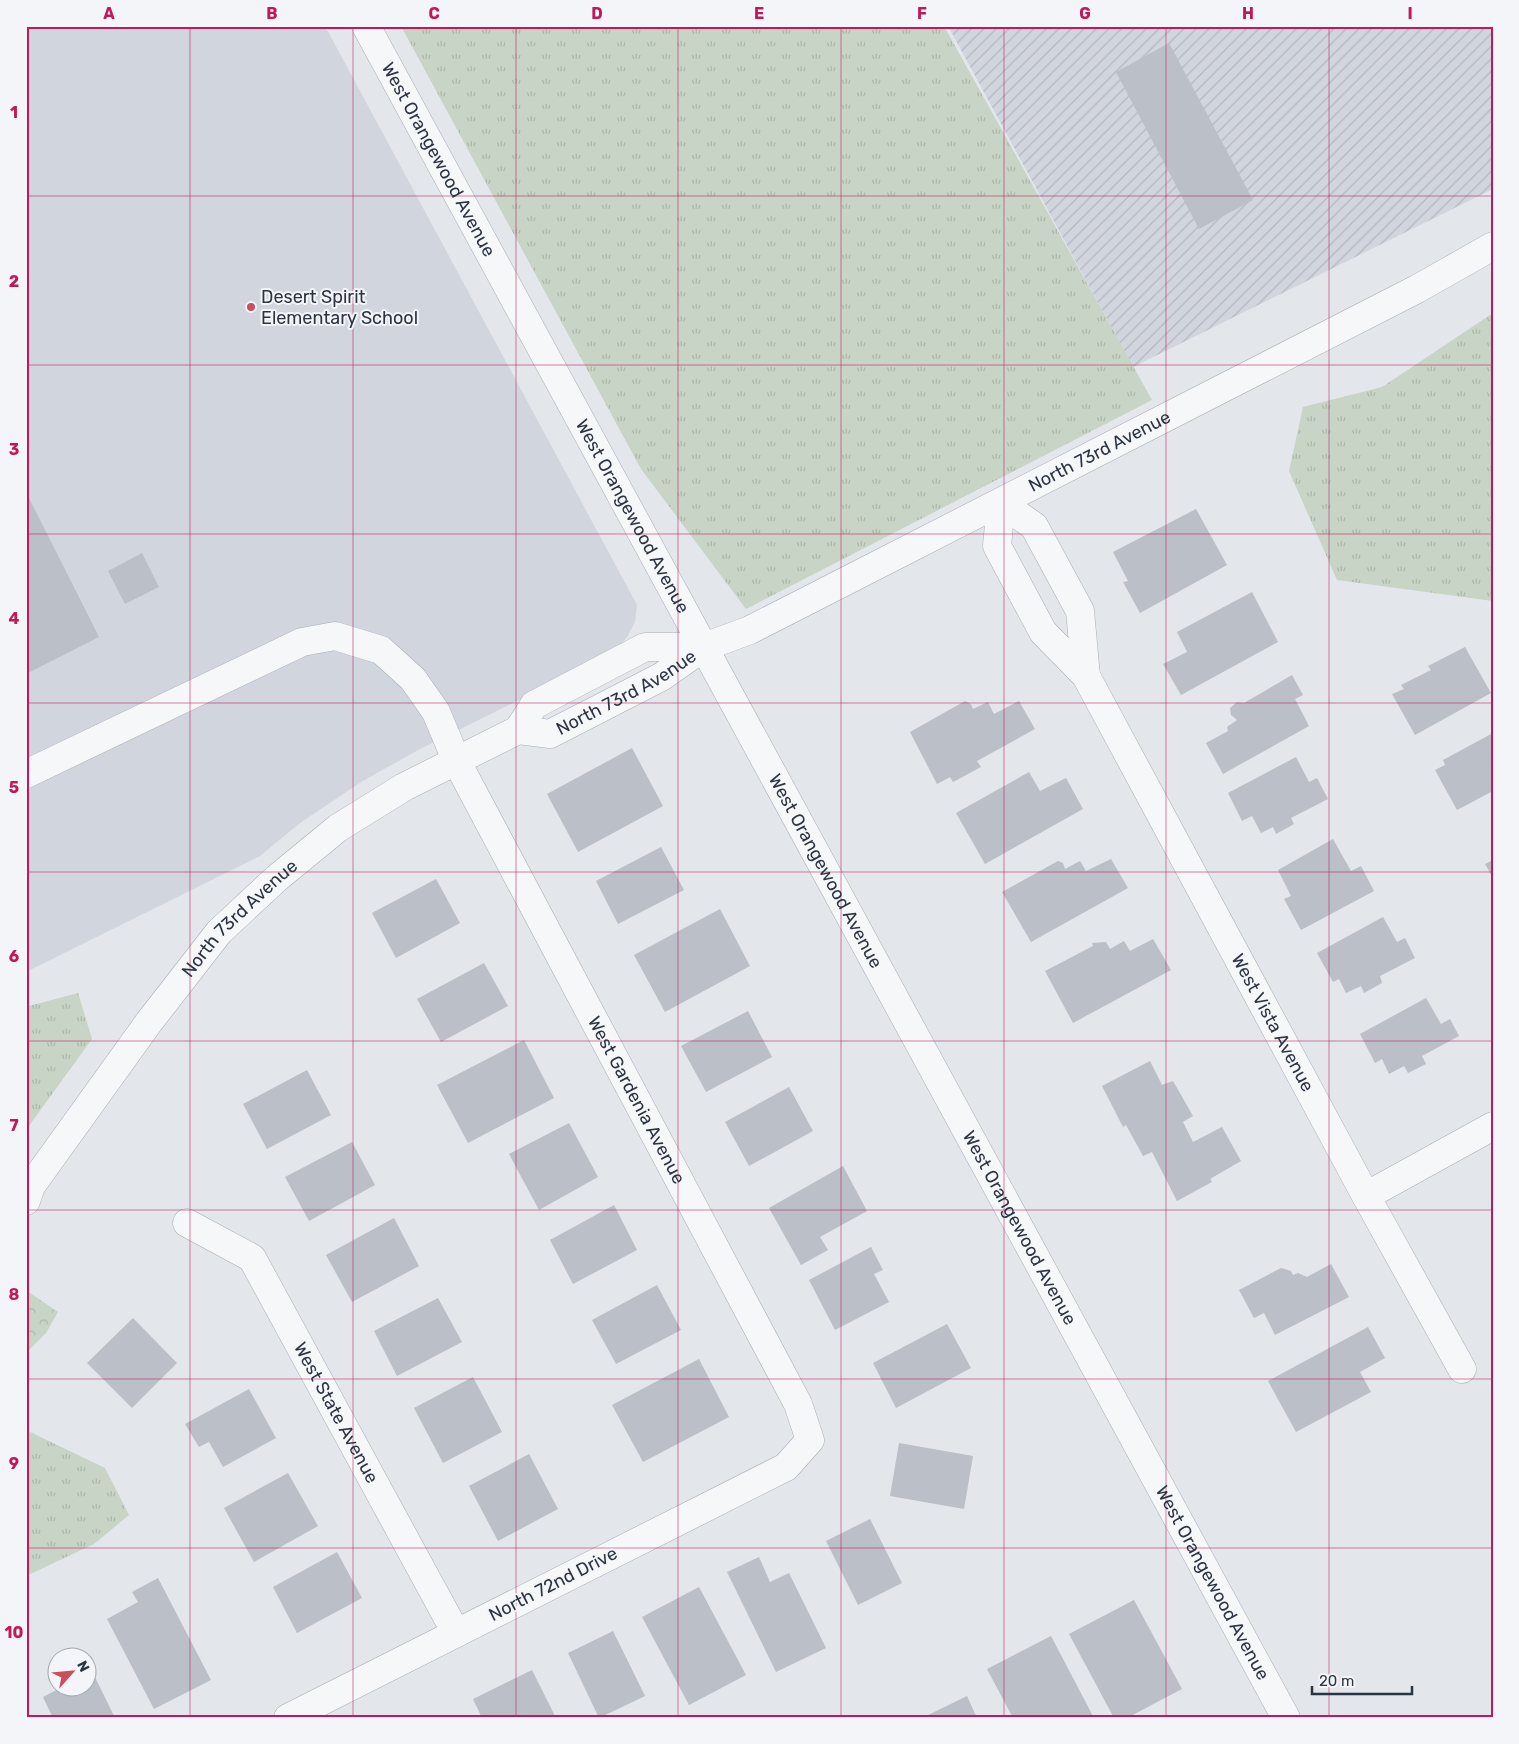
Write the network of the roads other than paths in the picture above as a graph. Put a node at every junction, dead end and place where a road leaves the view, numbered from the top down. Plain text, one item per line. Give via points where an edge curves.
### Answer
1 (366, 26) edge
2 (1493, 246) edge
3 (1001, 503) junction
4 (704, 648) junction
5 (1086, 676) junction
6 (457, 762) junction
7 (26, 774) edge
8 (1493, 1126) edge
9 (28, 1192) edge
10 (1366, 1196) junction
11 (187, 1223) dead end
12 (1462, 1369) dead end
13 (810, 1440) joint
14 (456, 1633) junction
15 (288, 1718) edge
16 (1285, 1718) edge

1 - 4 street, West Orangewood Avenue
2 - 3 street, North 73rd Avenue via 1417,289
3 - 4 street, North 73rd Avenue via 750,630
3 - 5 street, West Vista Avenue via 997,546 1043,632
3 - 5 street, West Vista Avenue via 1034,526 1080,610
4 - 6 street, North 73rd Avenue via 650,682 550,734 518,730
4 - 16 street, West Orangewood Avenue
5 - 10 street, West Vista Avenue
6 - 7 street, West Gardenia Avenue via 436,712 413,679 381,650 335,636 302,642
6 - 9 street, North 73rd Avenue via 404,787 338,828 219,932 149,1022
6 - 13 street, West Gardenia Avenue via 798,1404
8 - 10 street
10 - 12 street, West Vista Avenue
11 - 14 street, West State Avenue via 252,1258
13 - 14 street, North 72nd Drive via 786,1467
14 - 15 street, North 72nd Drive

